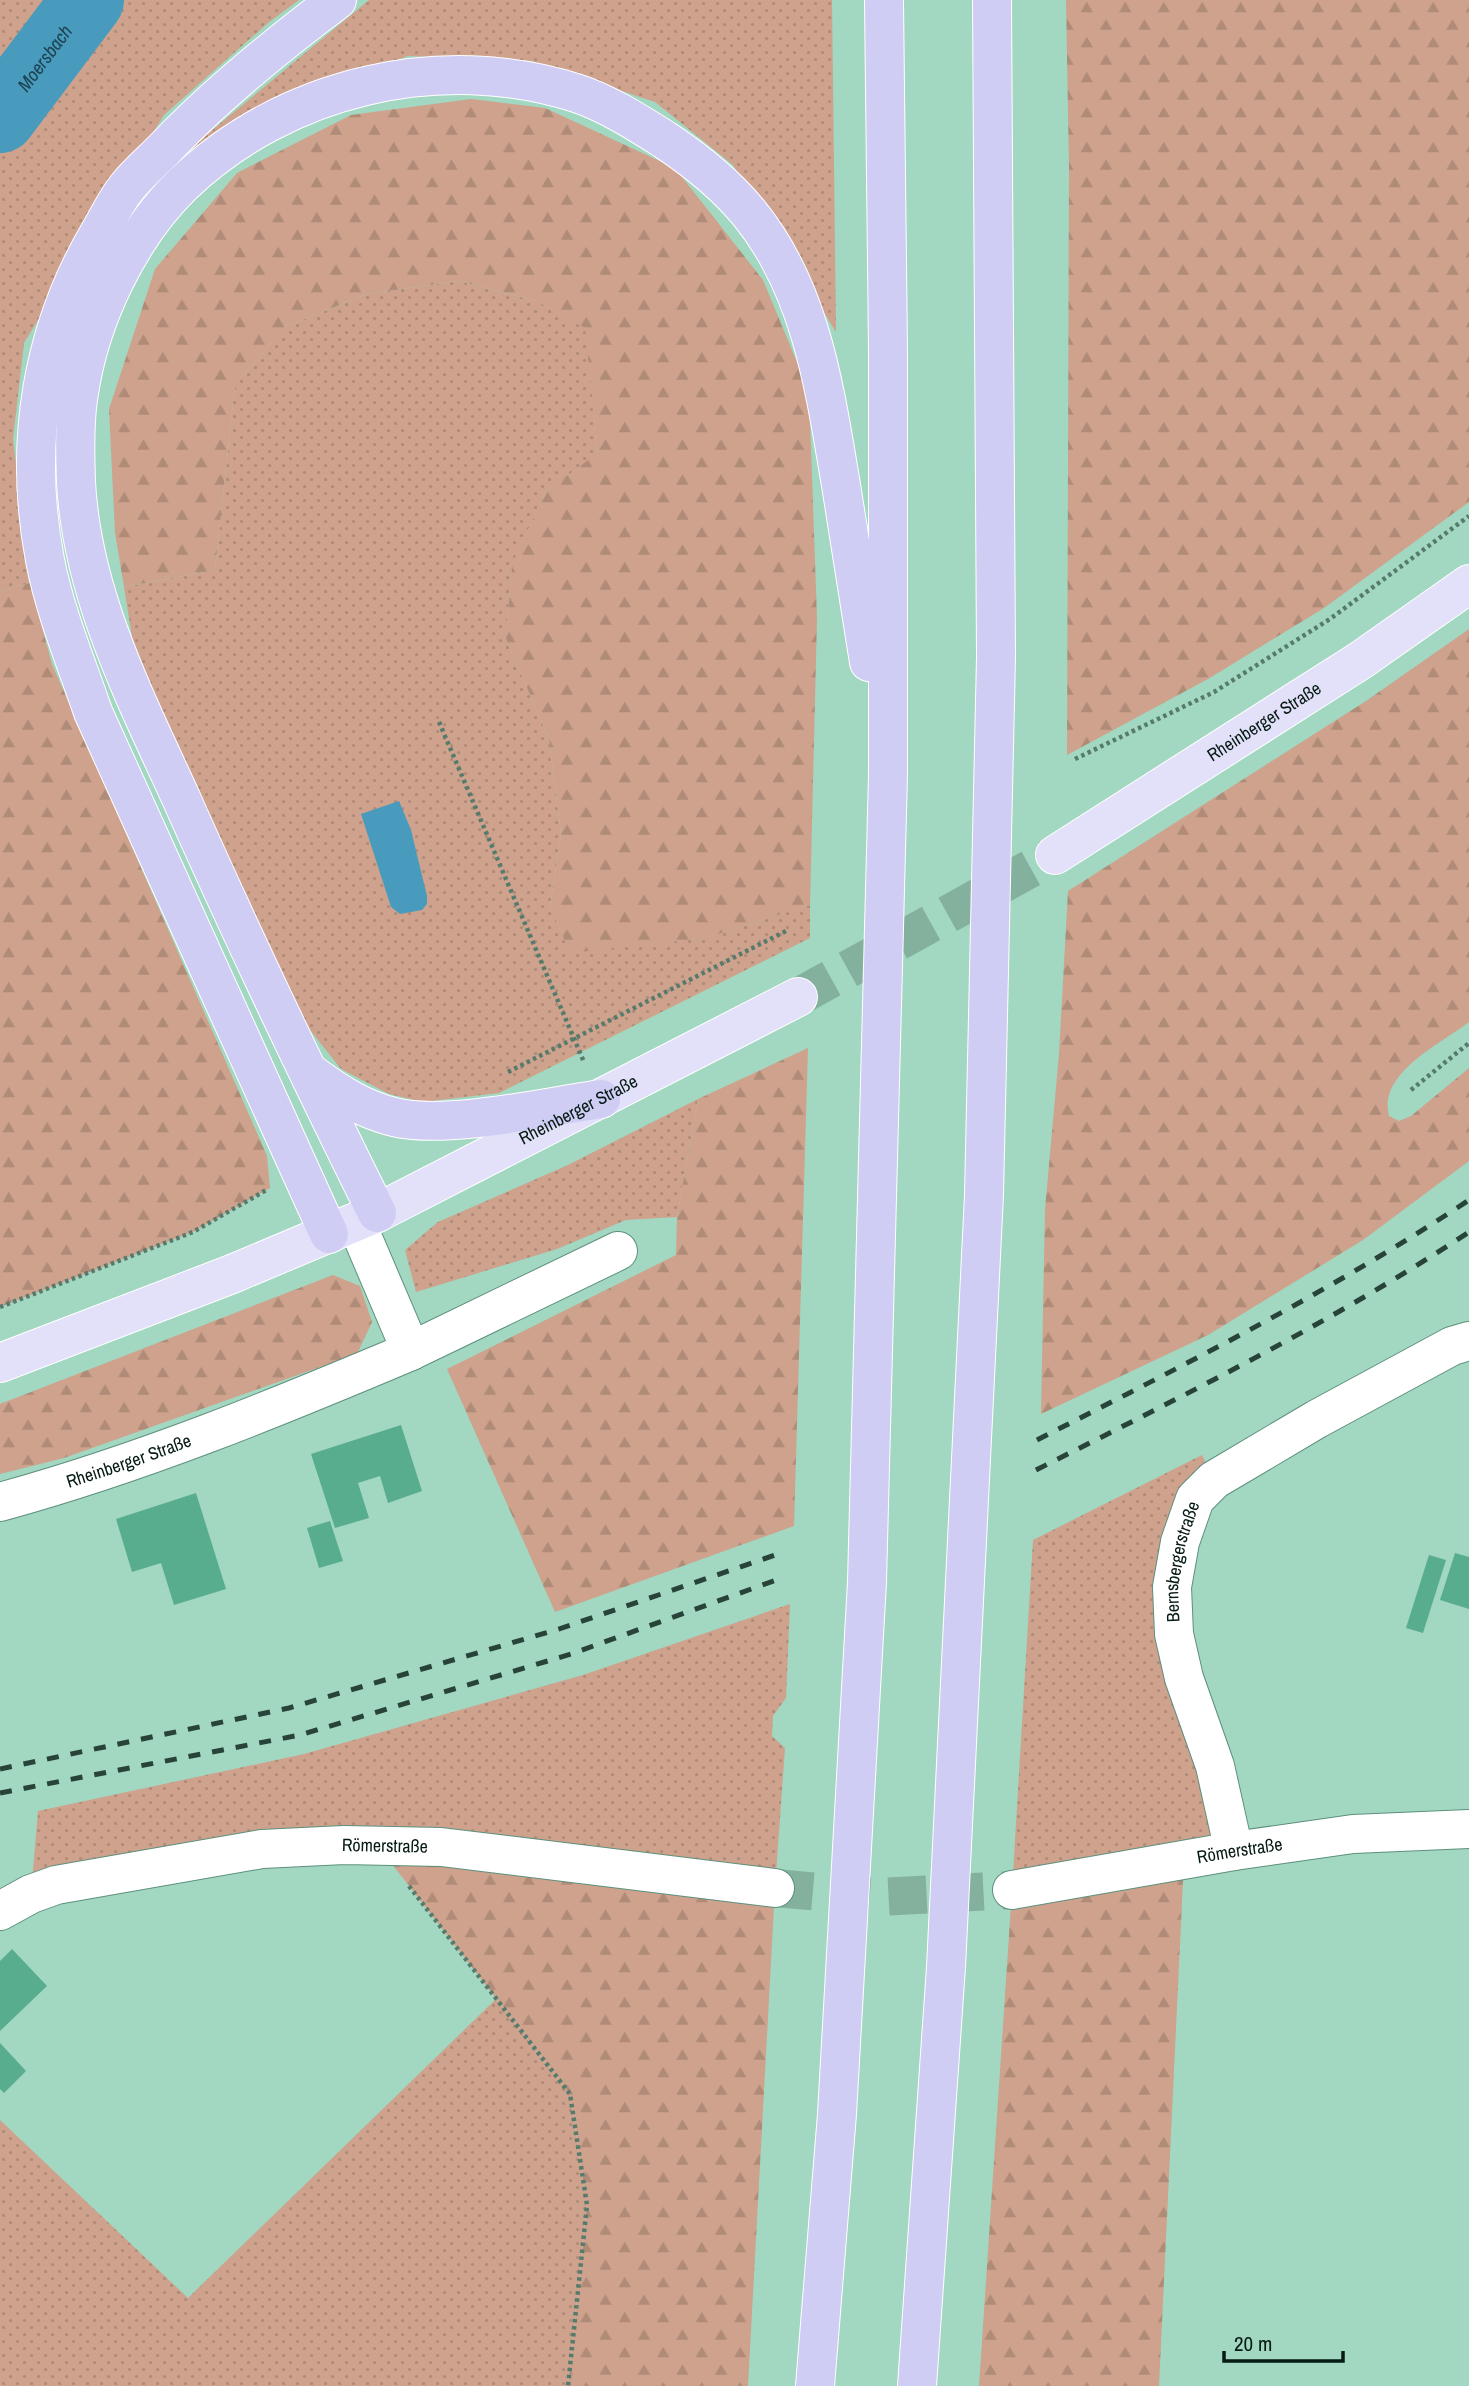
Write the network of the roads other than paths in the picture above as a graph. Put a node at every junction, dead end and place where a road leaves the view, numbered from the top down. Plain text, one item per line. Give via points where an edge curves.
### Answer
1 (337, 0) edge
2 (884, 0) edge
3 (995, 9) edge
4 (1469, 584) edge
5 (888, 775) junction
6 (1055, 855) tunnel mouth
7 (798, 997) tunnel mouth
8 (307, 1070) junction
9 (601, 1099) junction
10 (354, 1223) junction
11 (618, 1251) dead end
12 (1469, 1341) edge
13 (411, 1351) junction
14 (0, 1363) edge
15 (0, 1502) edge
16 (1469, 1829) edge
17 (1234, 1851) junction
18 (775, 1888) tunnel mouth
19 (1012, 1890) tunnel mouth
20 (0, 1911) edge
21 (816, 2386) edge
22 (917, 2386) edge

1 - 10 highway via 238,78 127,187 88,252 56,324 40,395 36,470 45,560 93,712 301,1175
2 - 5 highway
3 - 22 highway via 996,657 984,1195 946,1967
4 - 6 main road, Rheinberger Straße via 1361,660
5 - 8 highway via 828,407 811,330 781,263 749,213 695,160 640,124 581,94 517,79 444,74 384,80 306,103 233,145 181,186 136,242 98,321 78,394 76,484 89,573 117,657
5 - 21 highway via 867,1582 837,2114
7 - 9 main road, Rheinberger Straße
8 - 9 highway via 341,1096 368,1109 418,1121
8 - 10 highway
9 - 10 main road, Rheinberger Straße
10 - 13 street
10 - 14 main road, Rheinberger Straße
11 - 13 street, Rheinberger Straße
12 - 17 street, Bernsbergerstraße via 1306,1426 1214,1480 1195,1500 1180,1542 1172,1587 1174,1634 1184,1678 1215,1766
13 - 15 street, Rheinberger Straße via 256,1417 86,1478
16 - 17 street, Römerstraße via 1353,1833
17 - 19 street, Römerstraße
18 - 20 street, Römerstraße via 441,1847 262,1849 56,1885

